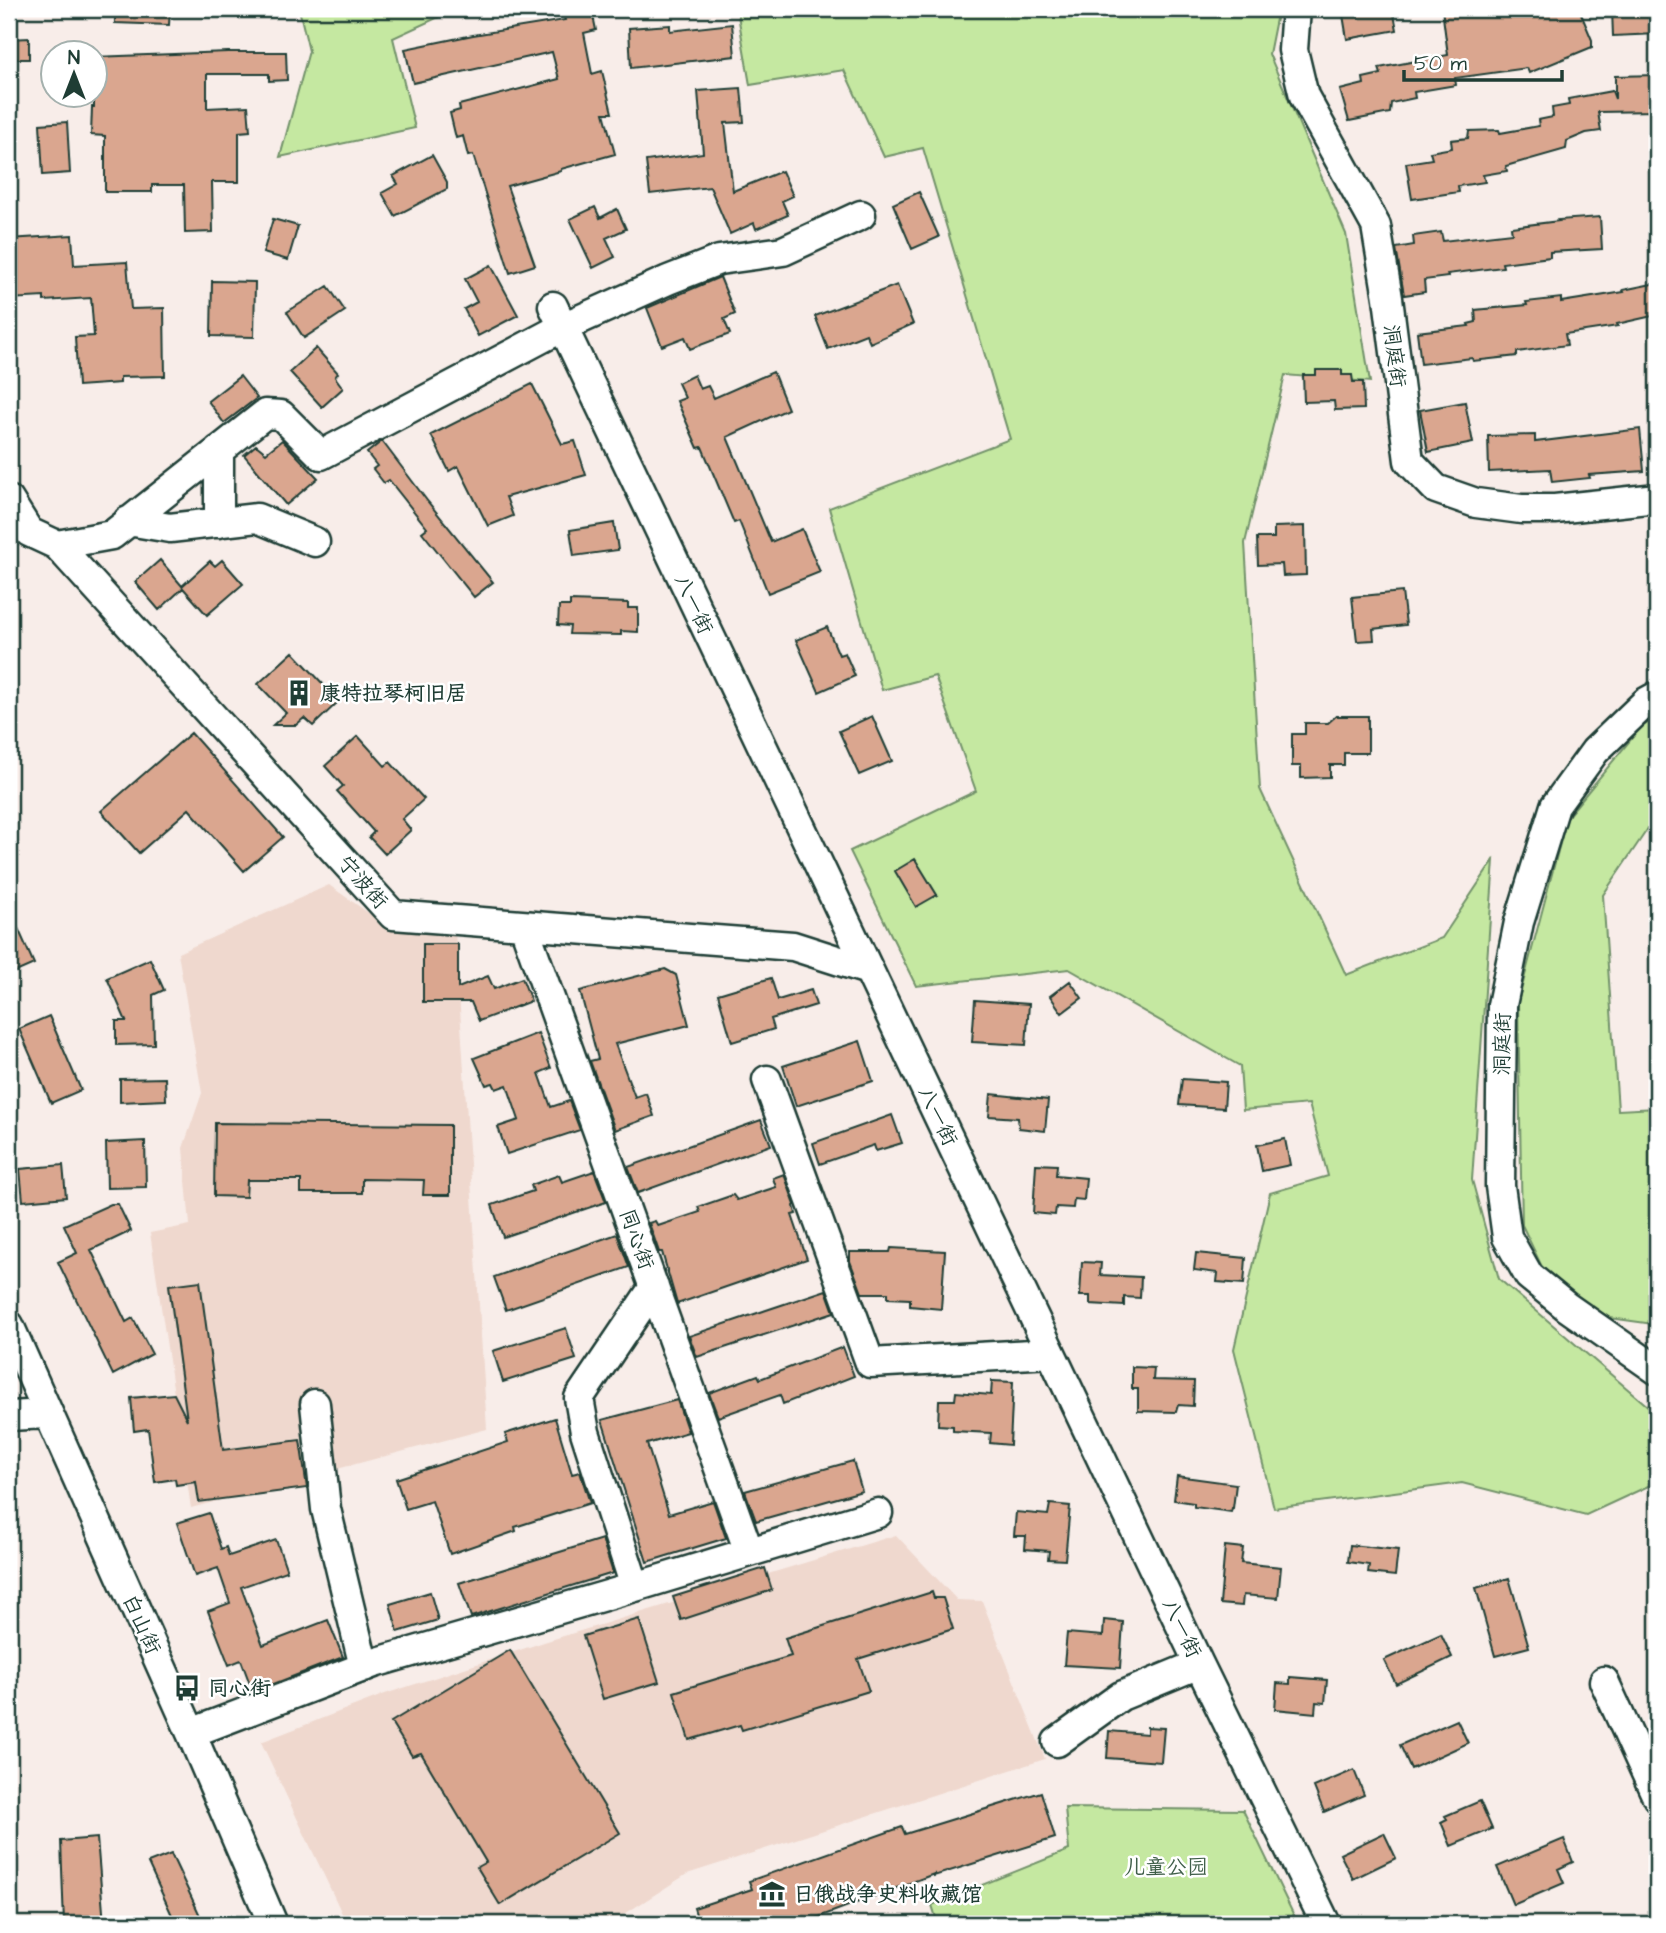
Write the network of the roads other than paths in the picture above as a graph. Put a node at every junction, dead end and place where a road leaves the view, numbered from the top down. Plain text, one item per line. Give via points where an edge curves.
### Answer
1 (1296, 9) edge
2 (861, 215) dead end
3 (558, 316) junction
4 (219, 450) junction
5 (1657, 498) edge
6 (9, 500) edge
7 (128, 521) junction
8 (219, 523) junction
9 (19, 538) edge
10 (315, 542) dead end
11 (57, 545) junction
12 (1657, 696) edge
13 (524, 926) junction
14 (868, 970) junction
15 (767, 1080) dead end
16 (654, 1287) junction
17 (9, 1325) edge
18 (1051, 1353) junction
19 (1657, 1370) edge
20 (315, 1404) dead end
21 (47, 1414) junction
22 (9, 1416) edge
23 (878, 1513) dead end
24 (749, 1552) junction
25 (635, 1587) junction
26 (1199, 1664) junction
27 (364, 1667) junction
28 (1604, 1681) dead end
29 (191, 1733) junction
30 (1058, 1742) dead end
31 (1657, 1797) edge
32 (273, 1924) edge
33 (1326, 1924) edge

1 - 5 street, 洞庭街 via 1293,50 1304,96 1376,226 1409,461 1436,489 1476,503 1555,509
2 - 3 street via 783,251 719,260
3 - 4 street via 321,455 281,415 265,414
3 - 14 street, 八一街
4 - 7 street
4 - 8 street
6 - 9 street, 宁波街
7 - 8 street via 170,528
7 - 11 street via 112,534
8 - 10 street via 257,518
9 - 11 street, 宁波街
11 - 13 street, 宁波街 via 393,915
12 - 19 street, 洞庭街 via 1595,751 1555,806 1519,922 1502,1004 1500,1186 1507,1237 1529,1276
13 - 14 street, 宁波街 via 793,946
13 - 16 street, 同心街
14 - 18 street, 八一街
15 - 18 street via 870,1363
16 - 24 street, 同心街
16 - 25 street via 579,1398 585,1432
17 - 21 street, 白山街
18 - 26 street, 八一街
20 - 27 street via 326,1509
21 - 22 street
21 - 29 street, 白山街
23 - 24 street
24 - 25 street
25 - 27 street
26 - 30 street via 1121,1696
26 - 33 street, 八一街
27 - 29 street
28 - 31 street
29 - 32 street, 白山街

